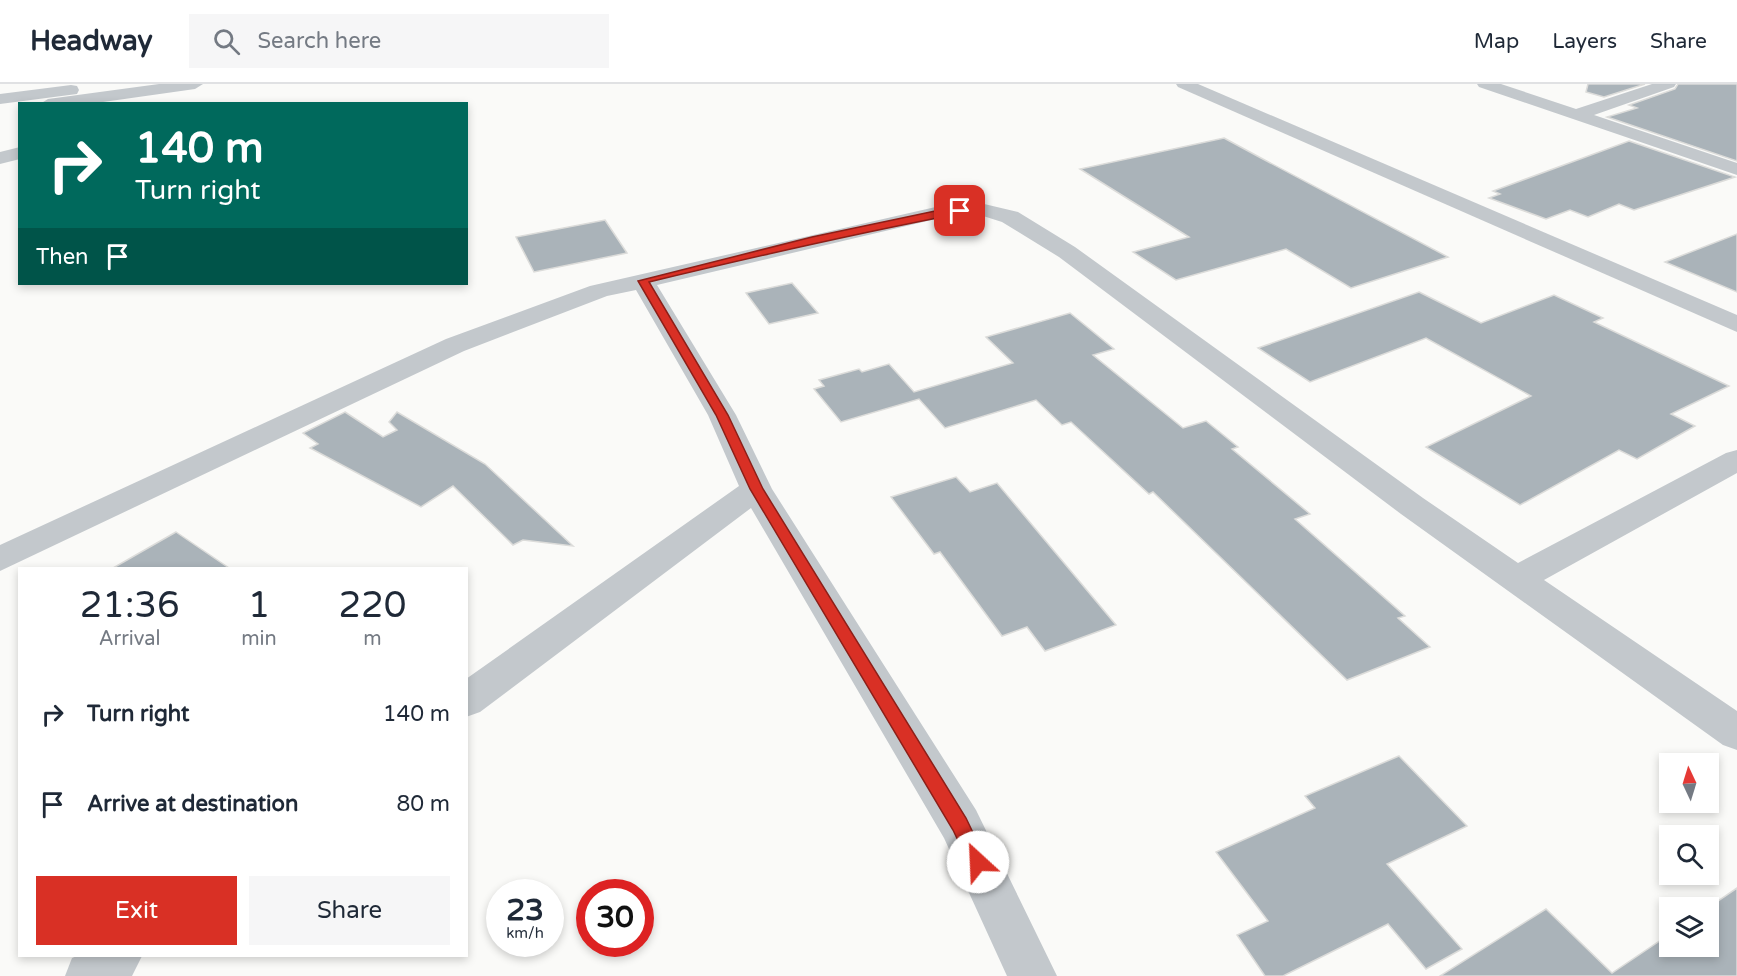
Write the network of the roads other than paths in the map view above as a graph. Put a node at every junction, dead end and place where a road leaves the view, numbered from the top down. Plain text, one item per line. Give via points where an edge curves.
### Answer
1 (195, 84) edge
2 (1184, 84) edge
3 (1485, 84) edge
4 (1668, 84) edge
5 (110, 94) edge
6 (0, 99) edge
7 (60, 102) edge
8 (18, 107) edge
9 (0, 110) edge
10 (1576, 115) junction
11 (18, 154) edge
12 (0, 158) edge
13 (1737, 169) edge
14 (643, 281) junction
15 (1737, 324) edge
16 (1737, 460) edge
17 (756, 489) junction
18 (0, 559) edge
19 (1517, 579) junction
20 (468, 700) edge
21 (1737, 733) edge
22 (117, 957) edge
23 (90, 976) edge
24 (1032, 976) edge

1 - 5 street
2 - 15 street
3 - 10 street
4 - 10 street
5 - 6 street
5 - 7 street
8 - 9 street
10 - 13 street
11 - 12 street
14 - 17 street via 722,415
14 - 18 street via 599,291 455,345
14 - 19 street via 940,212 980,209 1010,217 1067,252
16 - 19 street
17 - 20 street
17 - 24 street via 960,824
19 - 21 street
22 - 23 street

